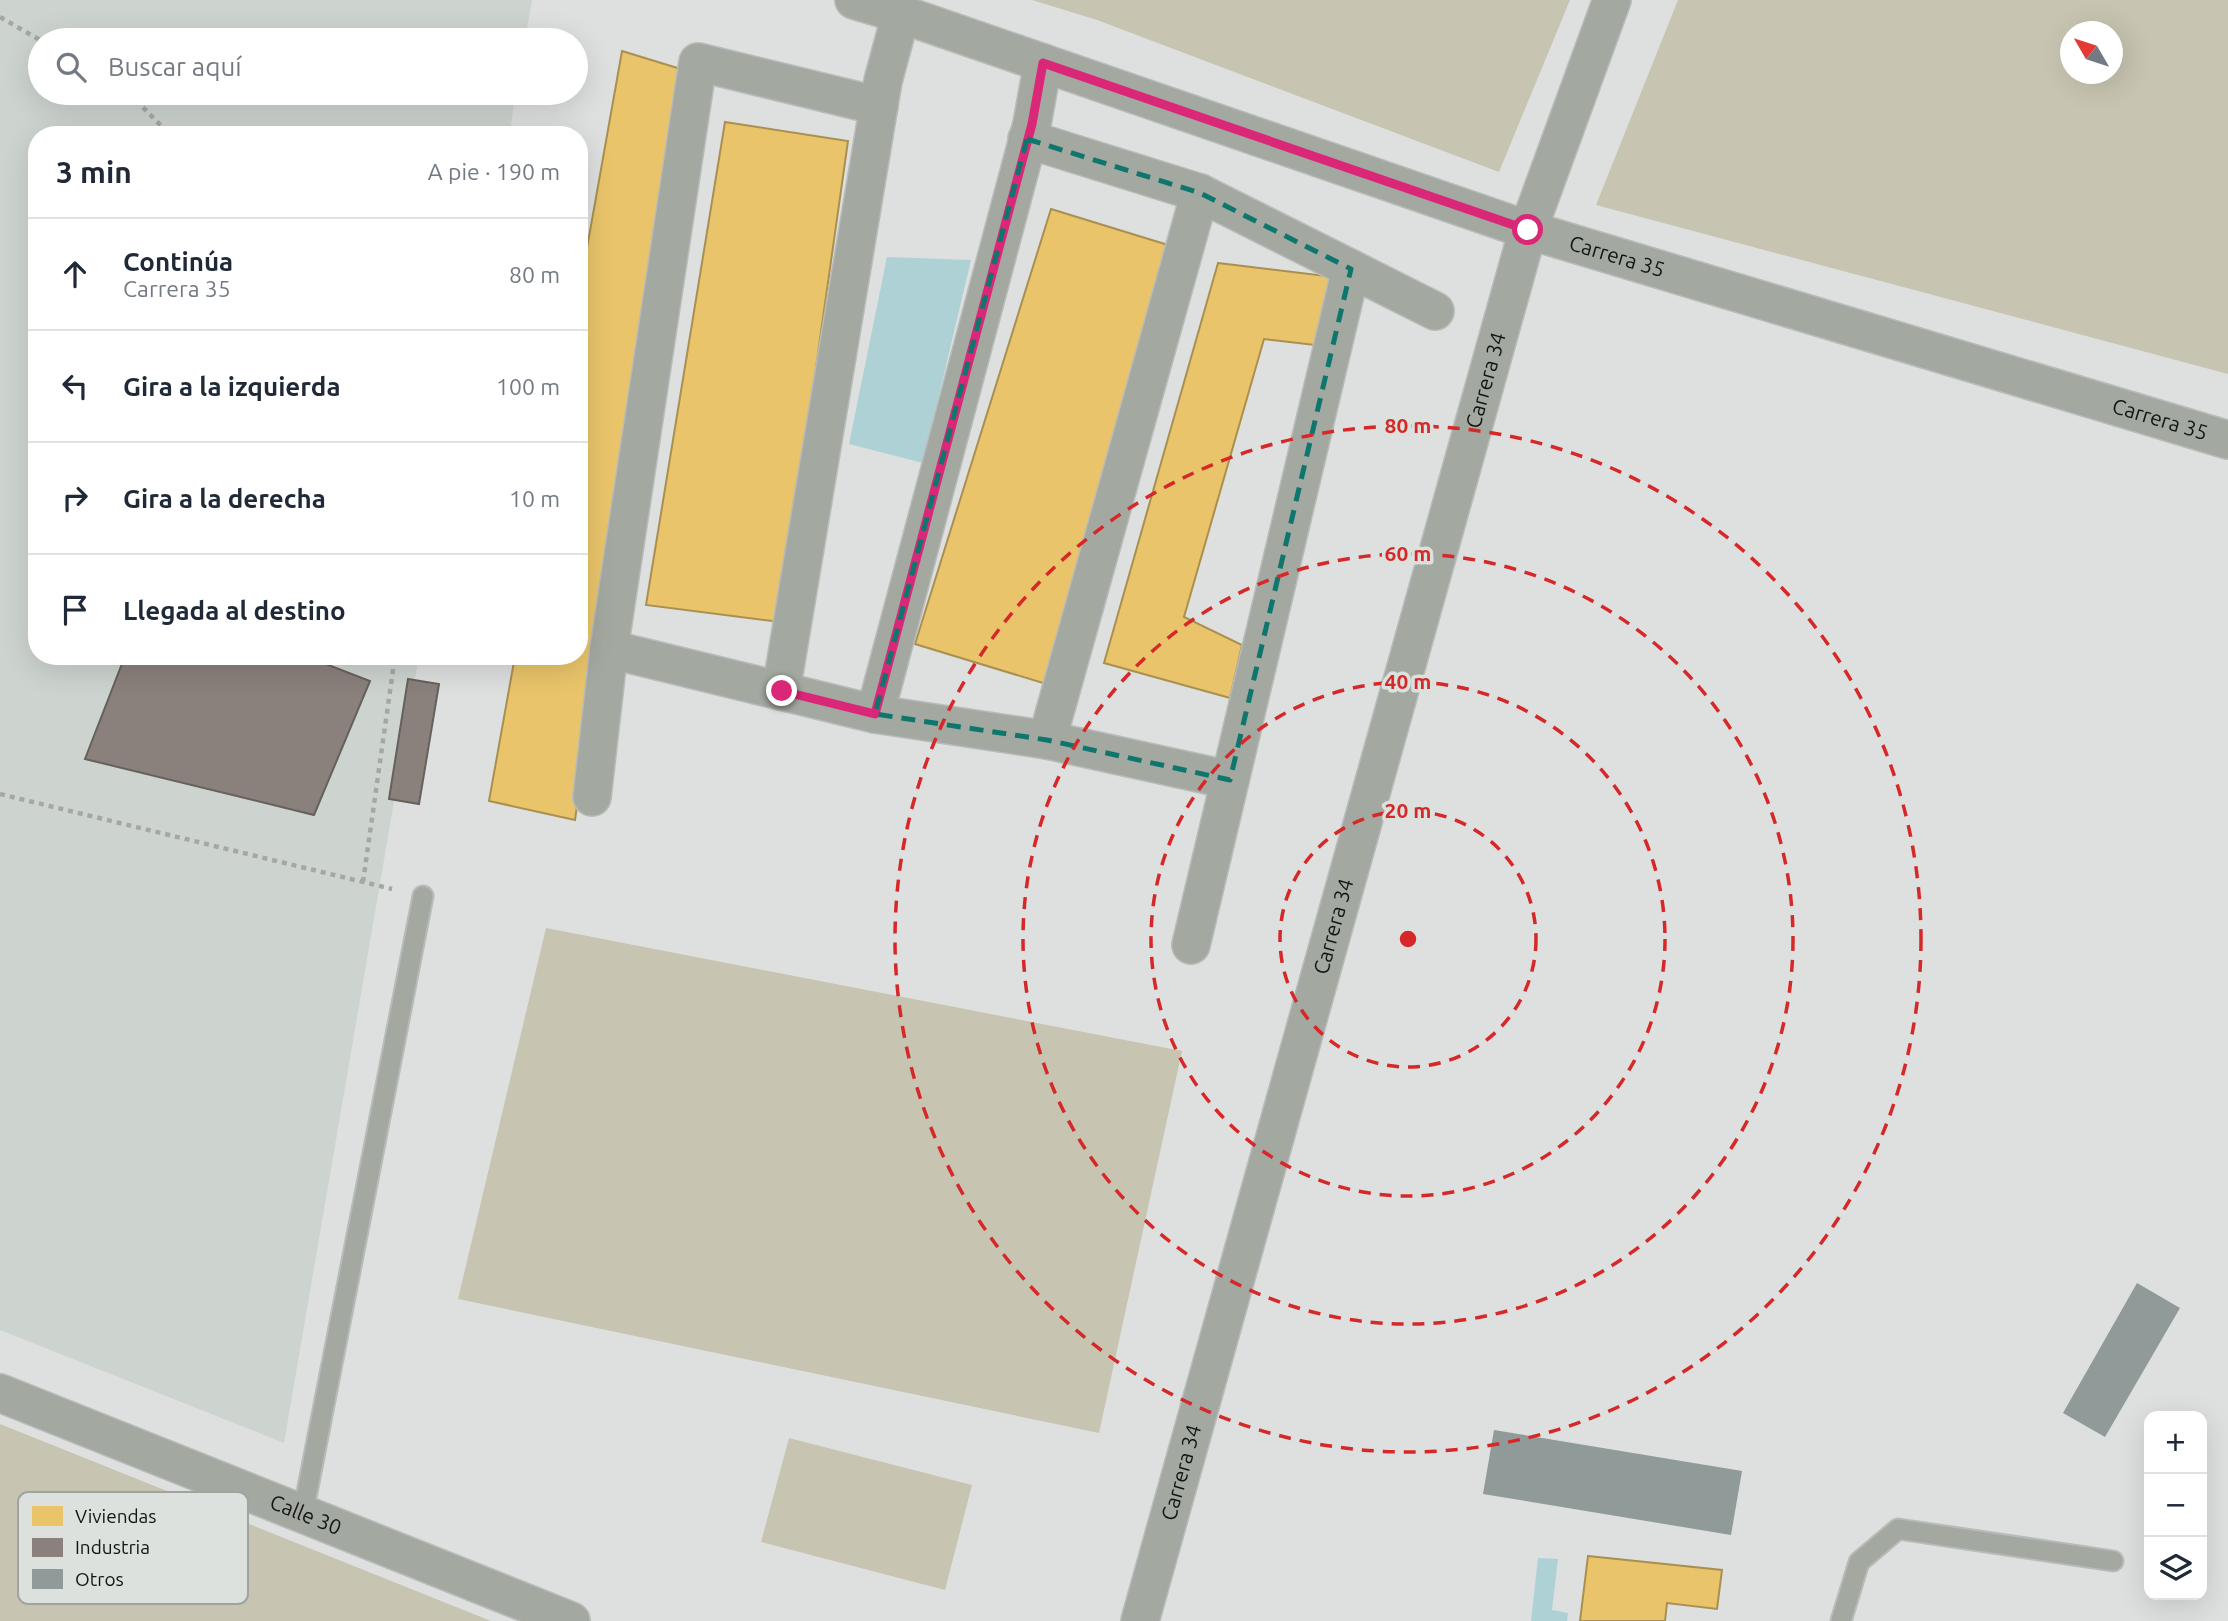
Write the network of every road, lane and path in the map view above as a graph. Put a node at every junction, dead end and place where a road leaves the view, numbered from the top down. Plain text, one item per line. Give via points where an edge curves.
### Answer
1 (854, 0) edge
2 (1612, 0) edge
3 (901, 14) junction
4 (0, 17) edge
5 (28, 33) edge
6 (1043, 63) junction
7 (141, 105) edge
8 (879, 106) junction
9 (161, 126) edge
10 (1027, 139) junction
11 (1200, 193) junction
12 (1528, 230) junction
13 (1351, 269) junction
14 (1435, 311) dead end
15 (2228, 440) edge
16 (609, 649) junction
17 (395, 665) edge
18 (782, 691) junction
19 (875, 714) junction
20 (1047, 740) junction
21 (1230, 780) junction
22 (0, 794) edge
23 (592, 797) dead end
24 (363, 882) junction
25 (423, 896) joint
26 (1191, 945) dead end
27 (0, 1393) edge
28 (303, 1513) junction
29 (2113, 1561) dead end
30 (571, 1621) edge
31 (1140, 1621) edge
32 (1841, 1621) edge

1 - 3 street, Carrera 35
2 - 12 street, Carrera 34
3 - 6 street, Carrera 35
3 - 8 street
4 - 5 path
6 - 10 street
6 - 12 street, Carrera 35
7 - 9 path
8 - 16 street via 698,62
8 - 18 street
10 - 11 street
10 - 19 street
11 - 13 street
11 - 20 street
12 - 15 street, Carrera 35
12 - 31 street, Carrera 34
13 - 14 street
13 - 21 street
16 - 18 street
16 - 23 street
17 - 24 path
18 - 19 street
19 - 20 street
20 - 21 street
21 - 26 street
22 - 24 path
24 - 25 path
25 - 28 lane
27 - 28 street, Calle 30
28 - 30 street, Calle 30
29 - 32 lane via 1898,1529 1860,1562

